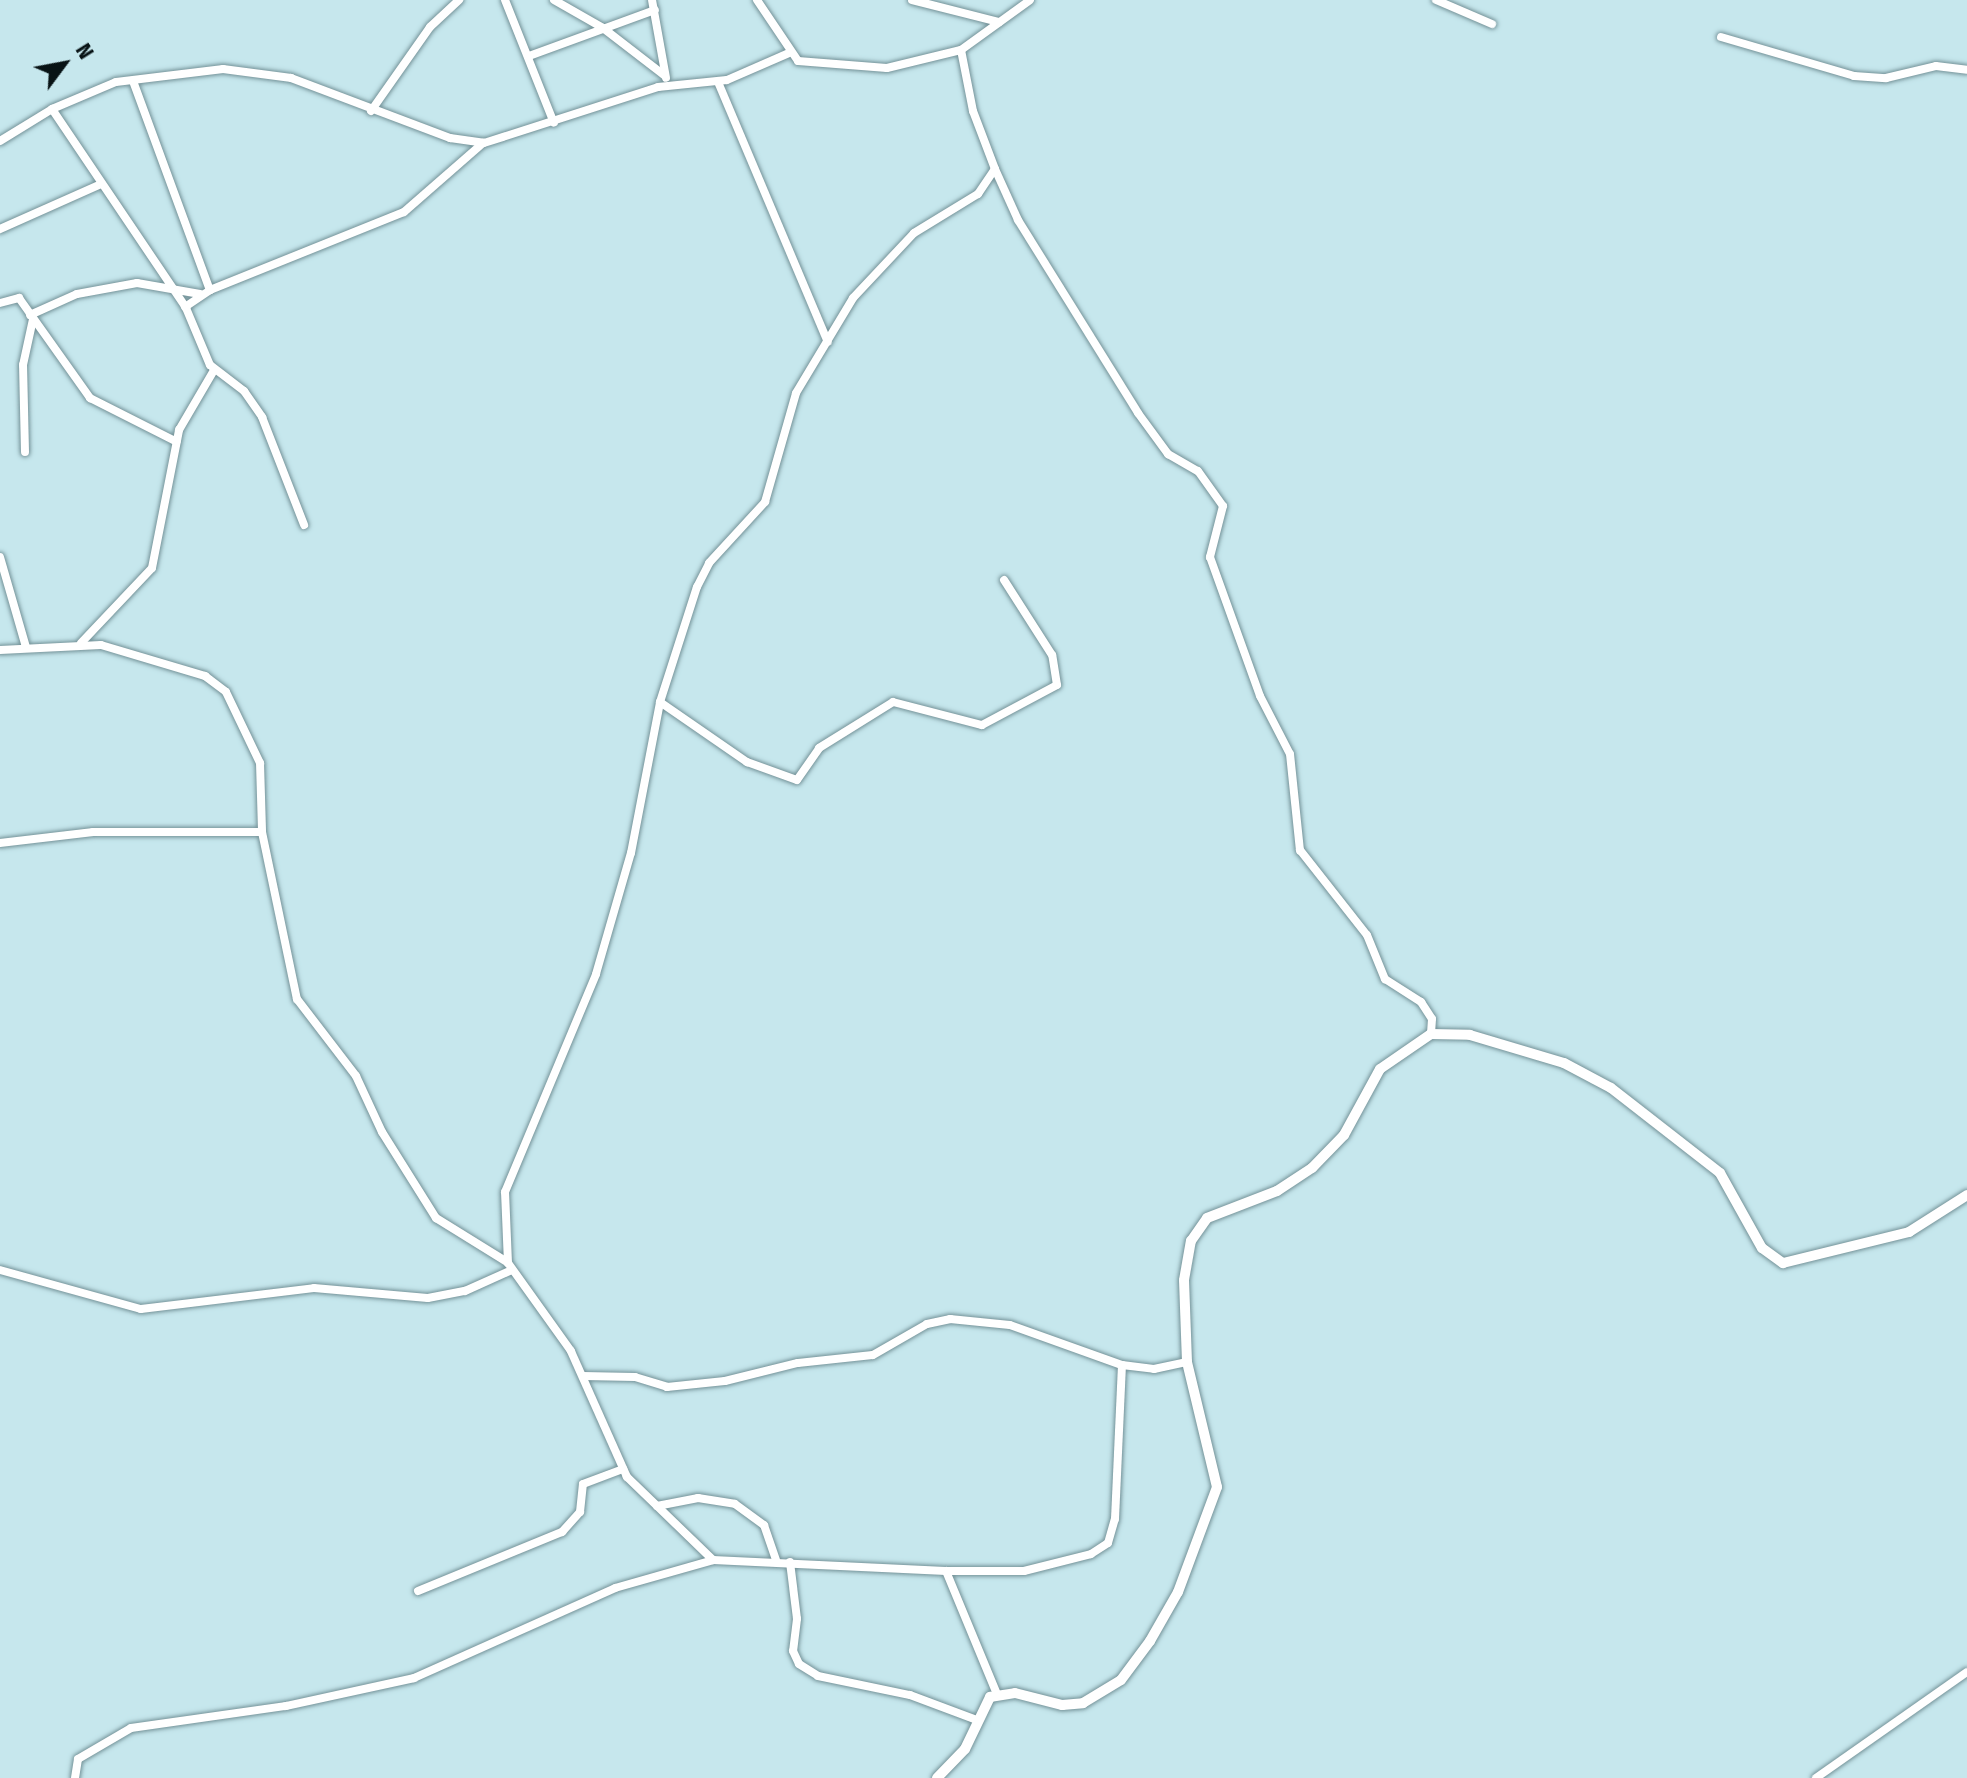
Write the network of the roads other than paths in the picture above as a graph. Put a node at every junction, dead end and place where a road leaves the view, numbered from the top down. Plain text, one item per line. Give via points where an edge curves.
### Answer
1 (459, 0) edge
2 (505, 0) edge
3 (554, 0) edge
4 (581, 0) edge
5 (757, 0) edge
6 (912, 0) edge
7 (1030, 0) edge
8 (1436, 0) edge
9 (1015, 4) edge
10 (654, 5) edge
11 (573, 11) junction
12 (999, 22) junction
13 (1492, 24) dead end
14 (603, 28) junction
15 (1721, 37) dead end
16 (961, 50) junction
17 (789, 53) junction
18 (529, 56) junction
19 (1967, 70) edge
20 (665, 76) junction
21 (133, 81) junction
22 (718, 82) junction
23 (667, 86) junction
24 (52, 109) junction
25 (371, 111) junction
26 (554, 123) junction
27 (0, 141) edge
28 (484, 143) junction
29 (995, 169) junction
30 (101, 184) junction
31 (0, 229) edge
32 (173, 288) junction
33 (210, 290) junction
34 (201, 294) junction
35 (0, 303) edge
36 (185, 307) junction
37 (32, 317) junction
38 (828, 342) junction
39 (214, 370) junction
40 (177, 442) junction
41 (25, 452) dead end
42 (304, 525) dead end
43 (0, 557) edge
44 (1004, 580) dead end
45 (81, 643) junction
46 (26, 647) junction
47 (0, 650) edge
48 (660, 702) junction
49 (262, 832) junction
50 (0, 843) edge
51 (1431, 1034) junction
52 (1967, 1195) edge
53 (510, 1266) junction
54 (0, 1270) edge
55 (1187, 1362) junction
56 (1122, 1365) junction
57 (583, 1376) junction
58 (623, 1469) junction
59 (657, 1506) junction
60 (713, 1560) junction
61 (776, 1560) junction
62 (790, 1562) junction
63 (946, 1571) junction
64 (418, 1591) dead end
65 (1967, 1672) edge
66 (997, 1694) junction
67 (977, 1720) junction
68 (75, 1778) edge
69 (937, 1778) edge
70 (1816, 1778) edge

1 - 25 street via 430,27
2 - 18 street
3 - 11 street
4 - 11 street
5 - 17 street
6 - 12 street
7 - 9 street
8 - 13 street
9 - 12 street
10 - 14 street
10 - 20 street
11 - 14 street
12 - 16 street
14 - 18 street
14 - 20 street
15 - 19 street via 1854,76 1886,78 1936,66
16 - 17 street via 887,68 811,64
16 - 29 street via 973,111
17 - 22 street
18 - 26 street
20 - 23 street
21 - 24 street
21 - 25 street via 213,70 266,71
21 - 33 street
22 - 23 street
22 - 38 street
23 - 26 street
24 - 27 street
24 - 30 street
25 - 28 street
26 - 28 street
28 - 33 street via 400,214
29 - 38 street via 985,188 890,255 853,298
29 - 51 street via 1018,220 1153,435 1174,460 1198,471 1223,506 1210,557 1260,696 1290,754 1300,809 1300,850 1367,935 1385,979 1421,1002 1432,1019
30 - 31 street
30 - 32 street
32 - 34 street
32 - 36 street
32 - 37 street via 137,283 101,288
33 - 34 street
34 - 36 street
35 - 37 street via 17,297
36 - 39 street
37 - 40 street via 90,398
37 - 41 street via 22,374
38 - 48 street via 796,393 765,502 709,563 697,587
39 - 40 street via 185,414
39 - 42 street via 244,391 262,417
40 - 45 street via 152,568
43 - 46 street
44 - 48 street via 1052,655 1057,685 982,725 893,702 819,748 797,780 747,762
45 - 46 street
45 - 49 street via 216,681 260,763
46 - 47 street
48 - 53 street via 631,853 596,974 505,1192
49 - 50 street via 93,832
49 - 53 street via 297,999 356,1076 382,1132 436,1218
51 - 52 street via 1470,1035 1564,1063 1611,1088 1720,1173 1762,1248 1783,1263 1909,1232
51 - 55 street via 1380,1069 1344,1135 1312,1168 1197,1228 1184,1280
53 - 54 street via 465,1291 428,1298 314,1288 141,1309
53 - 57 street
55 - 56 street via 1154,1369
55 - 66 street via 1217,1487 1178,1592 1130,1669 1098,1697 1071,1706
56 - 57 street via 1010,1325 950,1319 927,1324 873,1355 798,1363 725,1381 667,1387 635,1377
56 - 63 street via 1115,1519 1108,1543 1091,1554 1024,1571
57 - 58 street
58 - 59 street
58 - 64 street via 583,1484 580,1512 562,1532
59 - 60 street
59 - 61 street via 698,1498 735,1504 764,1525
60 - 61 street
60 - 68 street via 615,1588 414,1678 286,1706 131,1728 78,1759
61 - 62 street
62 - 63 street
62 - 67 street via 797,1619 793,1651 799,1664 818,1676 910,1695
63 - 66 street
65 - 70 street
66 - 67 street
67 - 69 street via 965,1749

